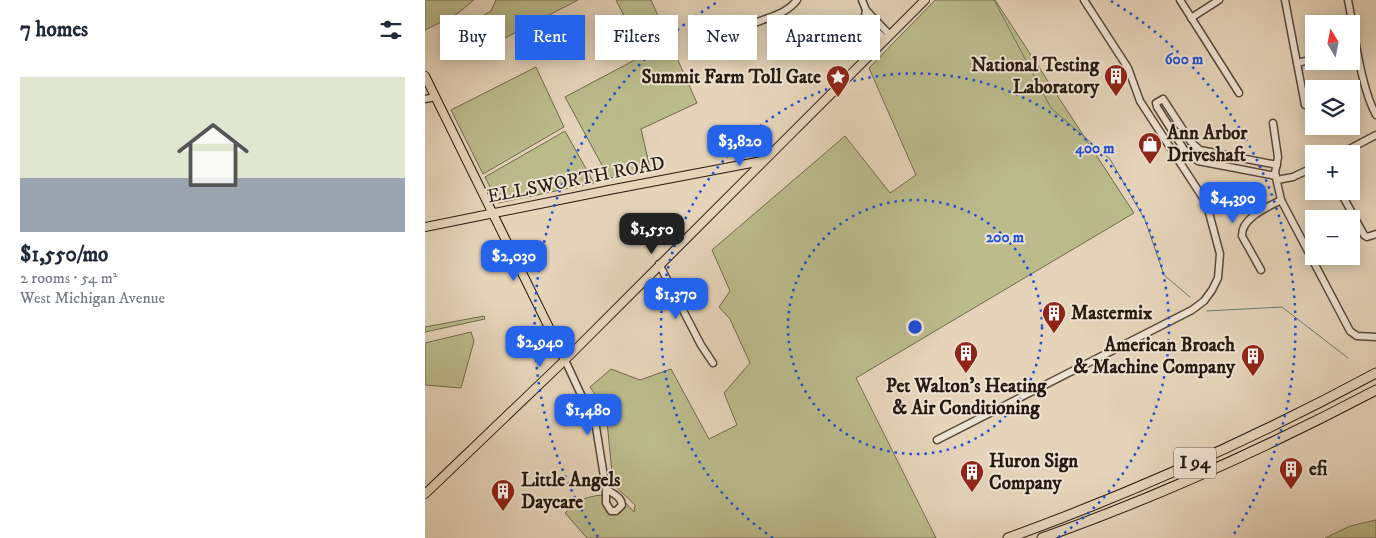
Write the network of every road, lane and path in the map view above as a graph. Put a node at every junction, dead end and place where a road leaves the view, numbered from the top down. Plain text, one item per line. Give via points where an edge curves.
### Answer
1 (797, 0) edge
2 (862, 0) edge
3 (925, 0) edge
4 (1084, 0) edge
5 (1179, 0) edge
6 (1219, 0) edge
7 (1285, 0) edge
8 (1348, 0) edge
9 (1350, 15) edge
10 (1191, 18) junction
11 (757, 22) edge
12 (888, 38) junction
13 (1305, 62) edge
14 (1297, 63) junction
15 (1360, 69) edge
16 (425, 76) edge
17 (1239, 93) dead end
18 (435, 97) junction
19 (425, 99) edge
20 (1305, 105) dead end
21 (1376, 115) edge
22 (1273, 123) dead end
23 (1376, 135) edge
24 (1358, 145) edge
25 (762, 161) junction
26 (1277, 165) junction
27 (1305, 172) edge
28 (1277, 178) junction
29 (1281, 200) junction
30 (1345, 200) edge
31 (493, 213) junction
32 (425, 227) edge
33 (1376, 234) edge
34 (659, 264) junction
35 (1261, 270) dead end
36 (1376, 337) edge
37 (565, 360) junction
38 (713, 363) dead end
39 (1376, 373) edge
40 (1376, 390) edge
41 (937, 440) dead end
42 (606, 489) dead end
43 (425, 494) edge
44 (1008, 538) edge
45 (1042, 538) edge

1 - 11 street via 783,12
2 - 12 street
3 - 12 main road
4 - 41 street via 1128,68 1140,101 1205,201 1219,254 1218,278 1212,290 1192,310
5 - 10 street
6 - 10 street
7 - 14 street
8 - 9 street
10 - 17 street
12 - 25 main road
13 - 14 street
14 - 20 street
15 - 21 street
16 - 18 main road
18 - 19 street
18 - 31 main road
22 - 26 street
23 - 24 street
25 - 31 main road, ELLSWORTH ROAD
25 - 34 main road
26 - 28 street
26 - 28 street via 1200,150 1191,142 1163,99 1156,103 1185,151 1198,161
27 - 28 street
28 - 29 street
29 - 35 street via 1259,212 1241,231
29 - 36 street via 1350,332 1357,336
30 - 33 street via 1364,235
31 - 32 main road, ELLSWORTH ROAD
31 - 37 main road
34 - 37 main road
34 - 38 street
37 - 42 street via 596,427
37 - 43 main road
39 - 44 highway, I 94 via 1214,455
40 - 45 highway, I 94 via 1187,481 1110,514

